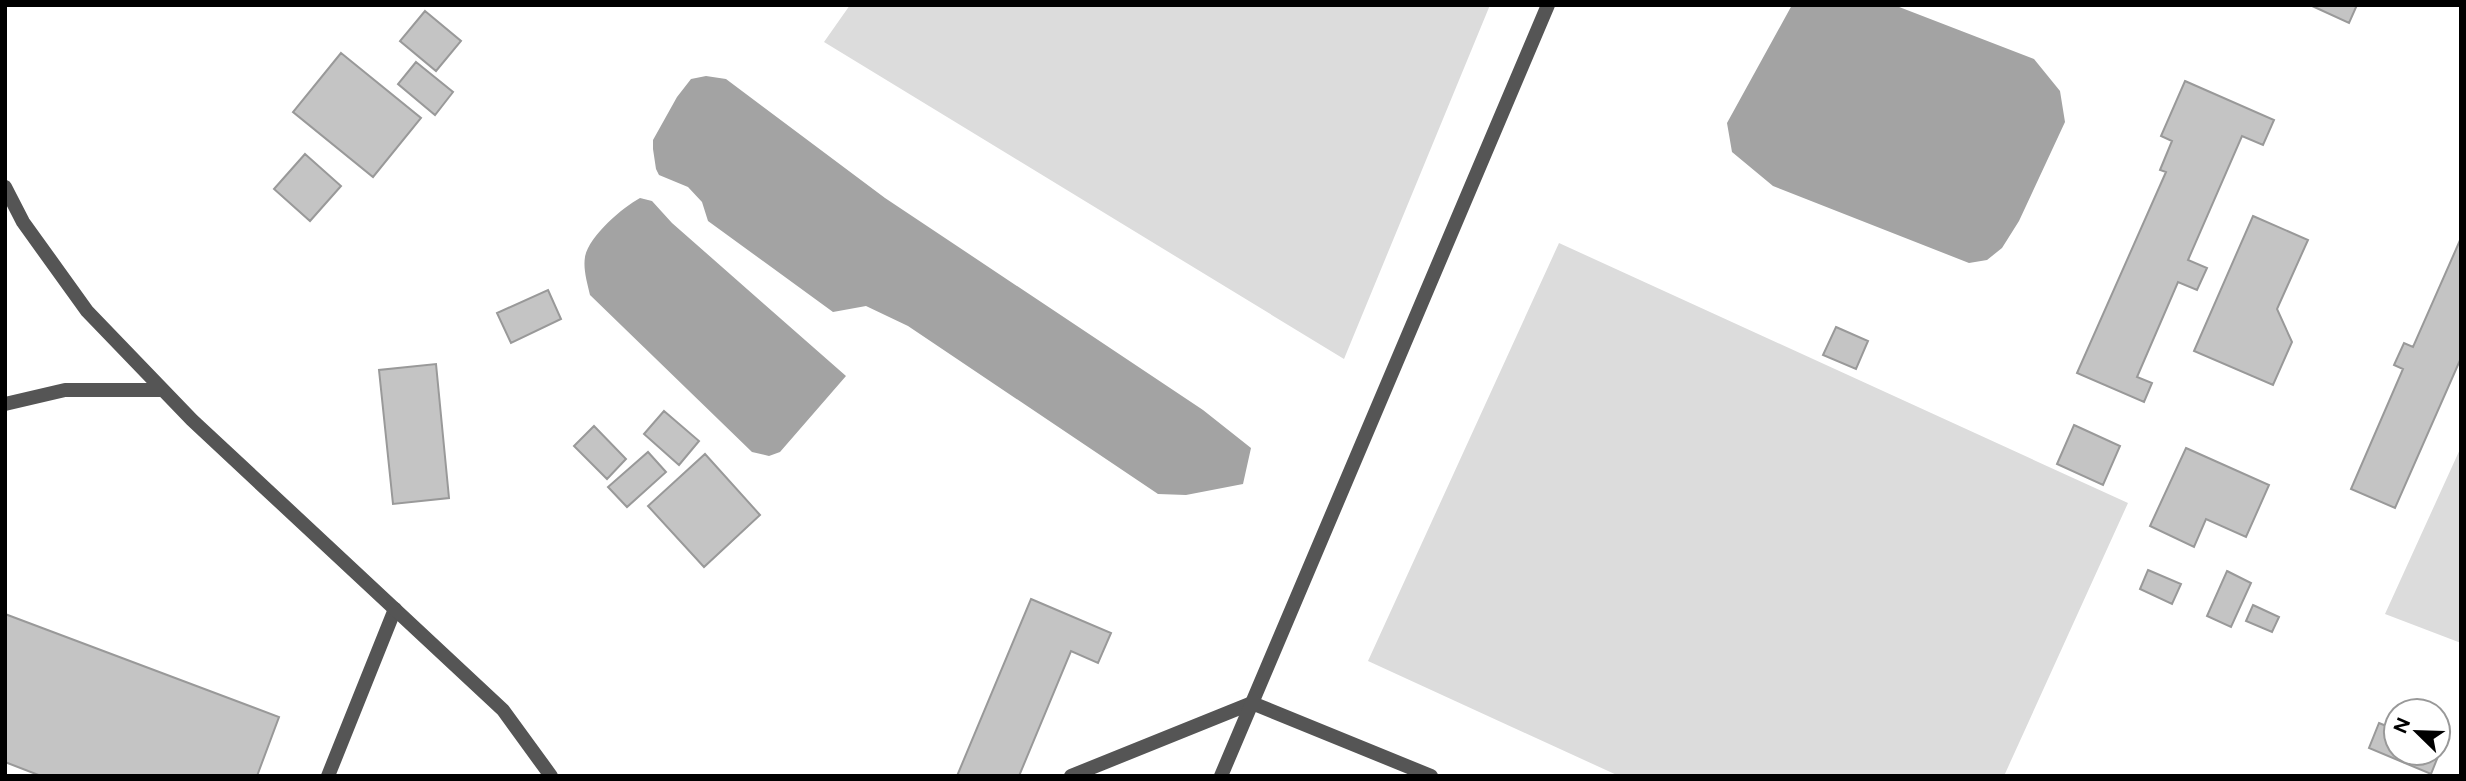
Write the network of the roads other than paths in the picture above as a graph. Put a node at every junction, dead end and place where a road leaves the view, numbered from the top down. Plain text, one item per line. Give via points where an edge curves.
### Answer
1 (1548, 5) edge
2 (5, 187) edge
3 (163, 390) junction
4 (5, 404) edge
5 (395, 609) junction
6 (1252, 703) junction
7 (328, 776) edge
8 (551, 776) edge
9 (1071, 776) edge
10 (1221, 776) edge
11 (1431, 776) edge

1 - 6 street
2 - 3 street via 23,222 87,311
3 - 4 street via 65,390
3 - 5 street
5 - 7 street
5 - 8 street via 503,710
6 - 9 street
6 - 10 street
6 - 11 street

